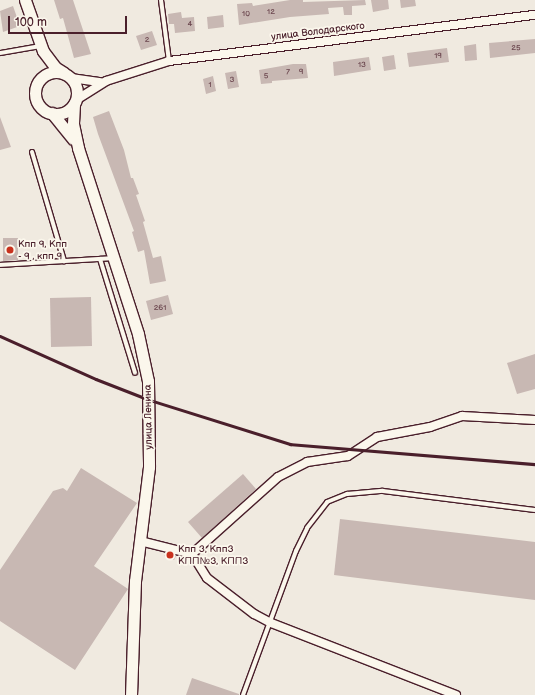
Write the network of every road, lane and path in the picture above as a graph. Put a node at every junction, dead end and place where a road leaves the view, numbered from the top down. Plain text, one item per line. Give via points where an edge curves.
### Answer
1 (25, 0) edge
2 (161, 0) edge
3 (535, 14) edge
4 (42, 49) junction
5 (0, 53) edge
6 (170, 61) junction
7 (68, 75) junction
8 (39, 80) junction
9 (106, 81) junction
10 (75, 102) junction
11 (52, 113) junction
12 (78, 148) junction
13 (32, 152) dead end
14 (114, 258) junction
15 (100, 259) junction
16 (64, 261) junction
17 (0, 265) edge
18 (135, 373) dead end
19 (535, 420) edge
20 (535, 510) edge
21 (140, 541) junction
22 (192, 554) junction
23 (271, 623) junction
24 (131, 695) edge
25 (243, 695) edge
26 (456, 695) edge

1 - 4 street
2 - 6 lane
3 - 6 street, улица Володарского
4 - 5 lane
4 - 7 street via 56,68
4 - 8 street via 43,70
6 - 9 street, улица Володарского
7 - 8 street via 51,72
7 - 9 street via 92,82
7 - 10 street via 77,88
8 - 11 street via 35,93 37,100 45,110
9 - 10 street via 92,88
10 - 11 street via 64,112
10 - 12 street via 73,124
11 - 12 street via 67,128
12 - 14 street, улица Ленина
13 - 16 lane
14 - 15 lane
14 - 21 street, улица Ленина via 140,341 148,381 150,467
15 - 16 lane
15 - 18 lane
16 - 17 lane
19 - 22 street via 462,416 430,427 377,438 348,456 307,462 278,477
20 - 23 lane via 383,491 347,494 327,502 307,528 296,551
21 - 22 street
21 - 24 street, улица Ленина via 134,599
22 - 23 street via 207,578 254,614
23 - 25 lane
23 - 26 street

